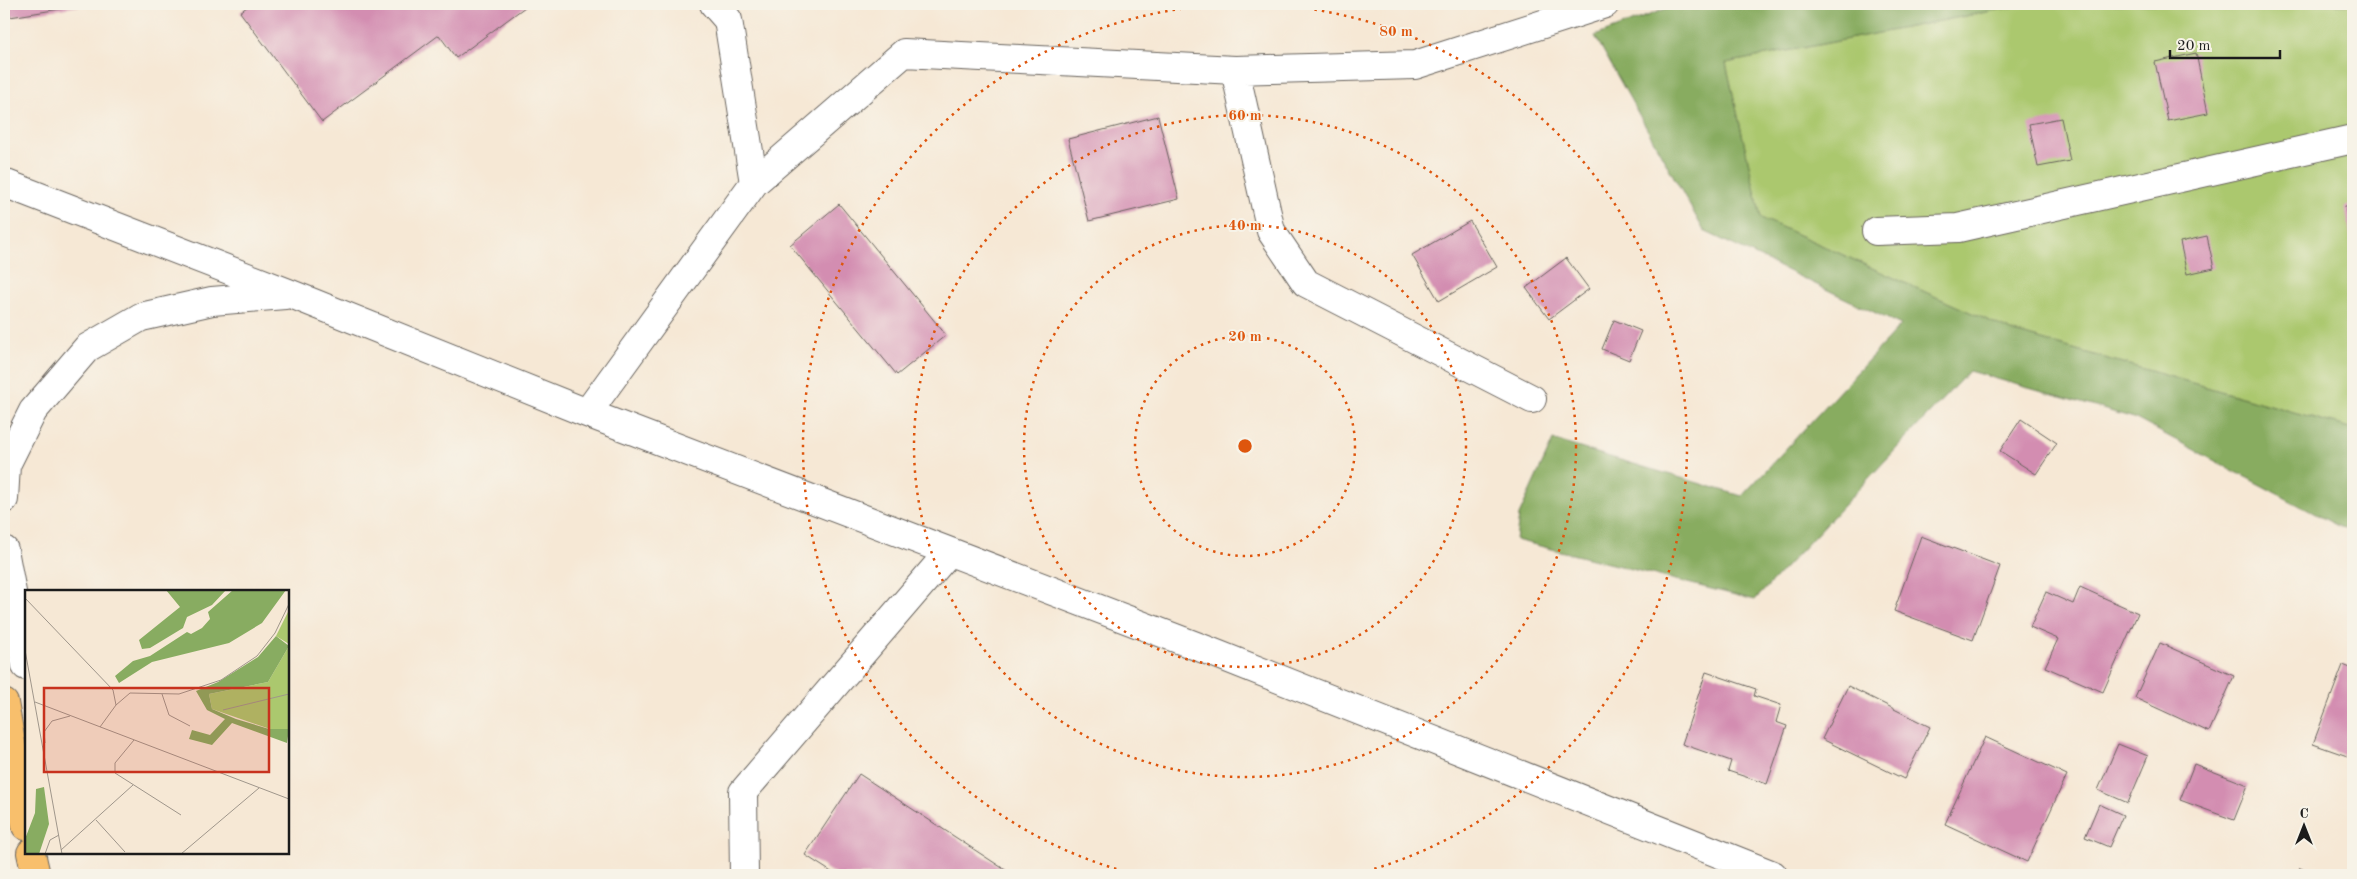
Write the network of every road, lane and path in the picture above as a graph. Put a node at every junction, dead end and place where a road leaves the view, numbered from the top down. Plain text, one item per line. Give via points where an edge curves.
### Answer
1 (714, 4) edge
2 (1605, 4) edge
3 (1235, 70) junction
4 (2353, 139) edge
5 (4, 183) edge
6 (754, 183) junction
7 (1876, 231) dead end
8 (291, 294) junction
9 (1532, 398) dead end
10 (586, 413) junction
11 (4, 499) edge
12 (4, 550) edge
13 (949, 552) junction
14 (25, 661) edge
15 (4, 703) edge
16 (22, 777) edge
17 (25, 814) edge
18 (31, 854) edge
19 (36, 875) edge
20 (744, 875) edge
21 (1773, 875) edge

1 - 6 street via 728,20
2 - 3 street via 1415,65
3 - 6 street via 904,53
3 - 9 street via 1271,231 1306,283
4 - 7 street via 1958,228
5 - 8 street
6 - 10 street
8 - 10 street
8 - 11 street via 212,301 141,317 87,348 33,411 6,465
10 - 13 street
12 - 14 street
13 - 20 street via 743,792
13 - 21 street via 1204,649
15 - 16 main road
16 - 17 main road
18 - 19 main road

